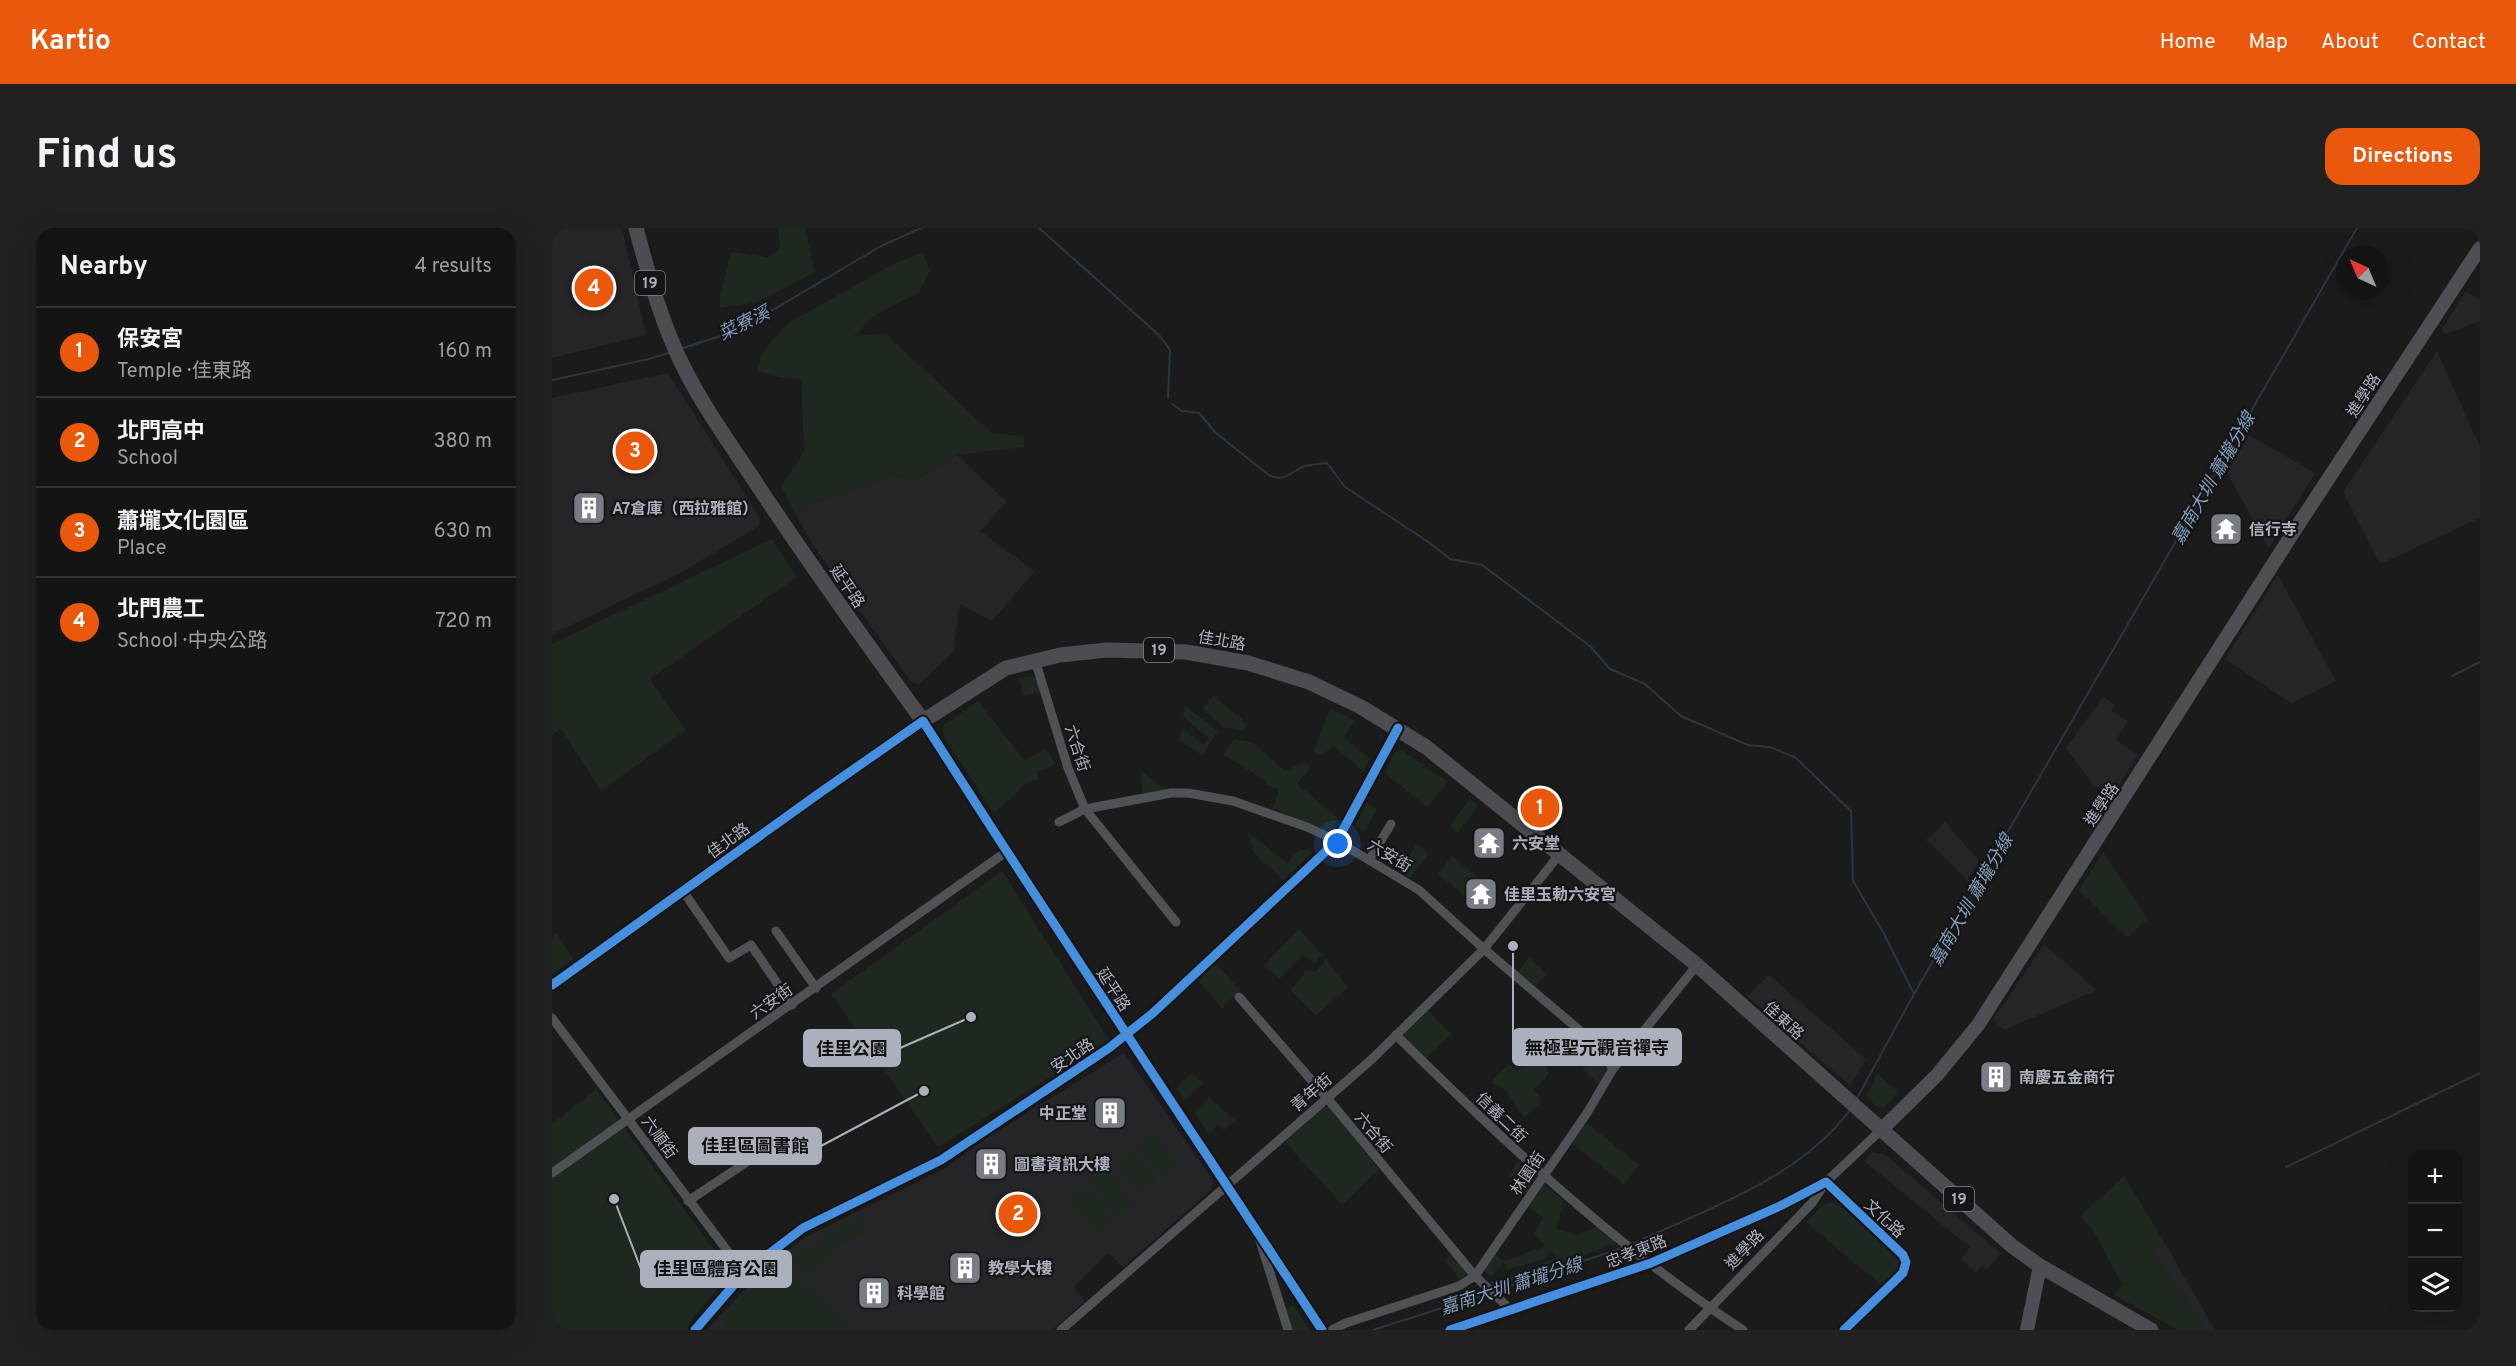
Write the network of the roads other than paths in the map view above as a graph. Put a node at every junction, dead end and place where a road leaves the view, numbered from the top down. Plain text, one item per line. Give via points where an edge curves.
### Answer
1 (636, 228) edge
2 (2480, 248) edge
3 (1035, 660) junction
4 (923, 722) junction
5 (1398, 728) junction
6 (1085, 809) junction
7 (1059, 822) dead end
8 (1391, 825) dead end
9 (1336, 840) junction
10 (1006, 852) junction
11 (1559, 855) junction
12 (1370, 860) junction
13 (683, 891) junction
14 (1176, 922) dead end
15 (776, 931) dead end
16 (1484, 949) junction
17 (1696, 965) junction
18 (552, 985) edge
19 (816, 988) junction
20 (1239, 997) dead end
21 (792, 1005) junction
22 (552, 1018) edge
23 (1125, 1035) junction
24 (1396, 1035) junction
25 (1613, 1070) junction
26 (1327, 1098) junction
27 (628, 1120) junction
28 (1881, 1130) junction
29 (765, 1150) dead end
30 (552, 1173) edge
31 (1544, 1176) junction
32 (1826, 1182) junction
33 (1227, 1184) junction
34 (688, 1201) junction
35 (1257, 1230) junction
36 (1651, 1263) junction
37 (2040, 1266) junction
38 (744, 1273) junction
39 (1475, 1276) junction
40 (1710, 1308) junction
41 (1511, 1310) junction
42 (695, 1330) edge
43 (1061, 1330) edge
44 (1288, 1330) edge
45 (1322, 1330) edge
46 (1332, 1330) edge
47 (1450, 1330) edge
48 (1689, 1330) edge
49 (1743, 1330) edge
50 (1844, 1330) edge
51 (2027, 1330) edge
52 (2151, 1330) edge

1 - 4 main road, 延平路 / 19 via 670,335 709,413
2 - 28 main road, 進學路 via 1978,1025 1937,1075
3 - 4 main road, 佳北路 / 19 via 1006,668
3 - 5 main road, 佳北路 / 19 via 1142,649 1227,659 1309,682
3 - 6 street, 六合街 via 1068,768
4 - 10 street, 延平路
4 - 13 street, 佳北路
5 - 9 street, 安北路
5 - 11 main road, 佳東路 / 19
6 - 7 street, 六安街
6 - 9 street, 六安街 via 1188,793 1233,801
6 - 14 street, 六合街
8 - 12 street
9 - 12 street, 六安街
9 - 23 street, 安北路
10 - 19 street, 六安街
10 - 23 street, 延平路
11 - 16 street, 青年街
11 - 17 main road, 佳東路 / 19
12 - 16 street, 六安街 via 1419,890
13 - 18 street, 佳北路
13 - 21 street via 729,958 752,945
15 - 19 street
16 - 24 street, 青年街
16 - 25 street, 六安街 via 1598,1046
17 - 25 street, 林園街
17 - 28 main road, 佳東路 / 19
19 - 21 street, 六安街
20 - 26 street, 六合街
21 - 27 street, 六安街
22 - 27 street, 六順街
23 - 33 street, 延平路
23 - 38 street, 安北路 via 941,1160 803,1228
24 - 26 street, 青年街
24 - 31 street, 信義二街
25 - 31 street, 林園街
26 - 33 street, 青年街
26 - 39 street, 六合街
27 - 30 street, 六安街
27 - 34 street, 六順街
28 - 32 street, 進學路
28 - 37 main road, 佳東路 / 19 via 2012,1246
29 - 34 street
31 - 36 street, 信義二街
31 - 39 street, 林園街
32 - 36 street, 忠孝東路
32 - 40 street, 進學路 via 1812,1203
32 - 50 street, 文化路 via 1906,1262 1903,1273
33 - 35 street, 延平路
33 - 43 street, 青年街
34 - 38 street, 六順街
35 - 44 street
35 - 45 street, 延平路
36 - 40 street
36 - 41 street, 忠孝東路
37 - 51 main road
37 - 52 main road, 佳東路 / 19
38 - 42 street, 安北路
39 - 41 street, 六合街
39 - 46 street, 林園街 via 1459,1286
40 - 48 street, 進學路
40 - 49 street
41 - 47 street, 忠孝東路

